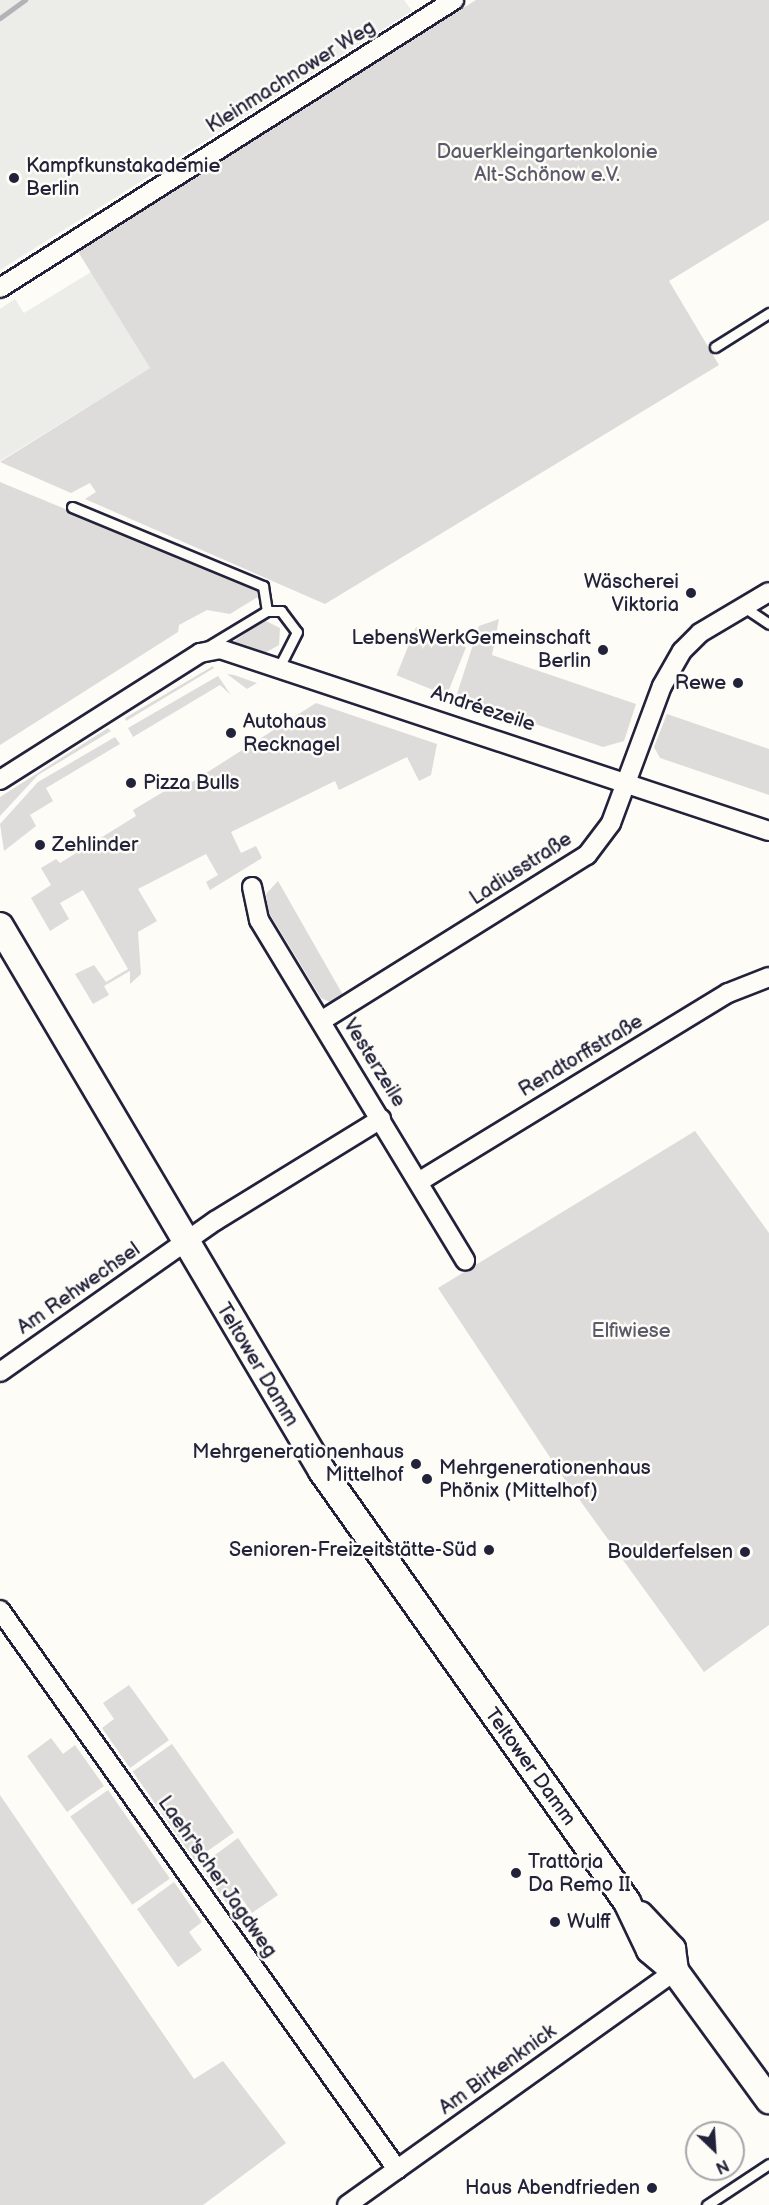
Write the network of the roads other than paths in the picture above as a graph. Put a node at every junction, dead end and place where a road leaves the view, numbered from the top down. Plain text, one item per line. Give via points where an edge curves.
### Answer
1 (453, 0) edge
2 (0, 288) edge
3 (769, 313) edge
4 (716, 347) dead end
5 (72, 507) dead end
6 (769, 592) edge
7 (744, 607) junction
8 (267, 611) junction
9 (769, 624) edge
10 (200, 653) junction
11 (280, 666) junction
12 (0, 780) edge
13 (626, 780) junction
14 (769, 831) edge
15 (252, 887) dead end
16 (0, 926) edge
17 (769, 977) edge
18 (321, 1021) junction
19 (381, 1119) junction
20 (420, 1181) junction
21 (184, 1242) junction
22 (465, 1260) dead end
23 (0, 1372) edge
24 (0, 1610) edge
25 (675, 1971) junction
26 (769, 2100) edge
27 (769, 2164) edge
28 (398, 2169) junction
29 (348, 2205) edge
30 (707, 2205) edge

1 - 2 street, Kleinmachnower Weg
3 - 4 lane
5 - 8 lane via 263,586
6 - 7 street, Ladiusstraße
7 - 9 lane
7 - 13 street, Ladiusstraße via 682,651 662,686
8 - 10 lane
8 - 11 lane via 280,611 297,632
10 - 11 street, Andréezeile via 233,651
10 - 12 street, Andréezeile
11 - 13 street, Andréezeile
13 - 14 street, Andréezeile
13 - 18 street, Ladiusstraße via 611,824 576,864
15 - 18 street, Vesterzeile via 259,920
16 - 21 main road, Teltower Damm
17 - 20 street, Rendtorffstraße via 728,993
18 - 19 street, Vesterzeile
19 - 20 street, Vesterzeile
19 - 21 street
20 - 22 street, Vesterzeile
21 - 23 street, Am Rehwechsel
21 - 25 main road, Teltower Damm via 351,1515 627,1902 672,1949
24 - 28 street, Laehr'scher Jagdweg
25 - 26 main road, Teltower Damm
25 - 28 street, Am Birkenknick
27 - 30 lane
28 - 29 street, Am Birkenknick

